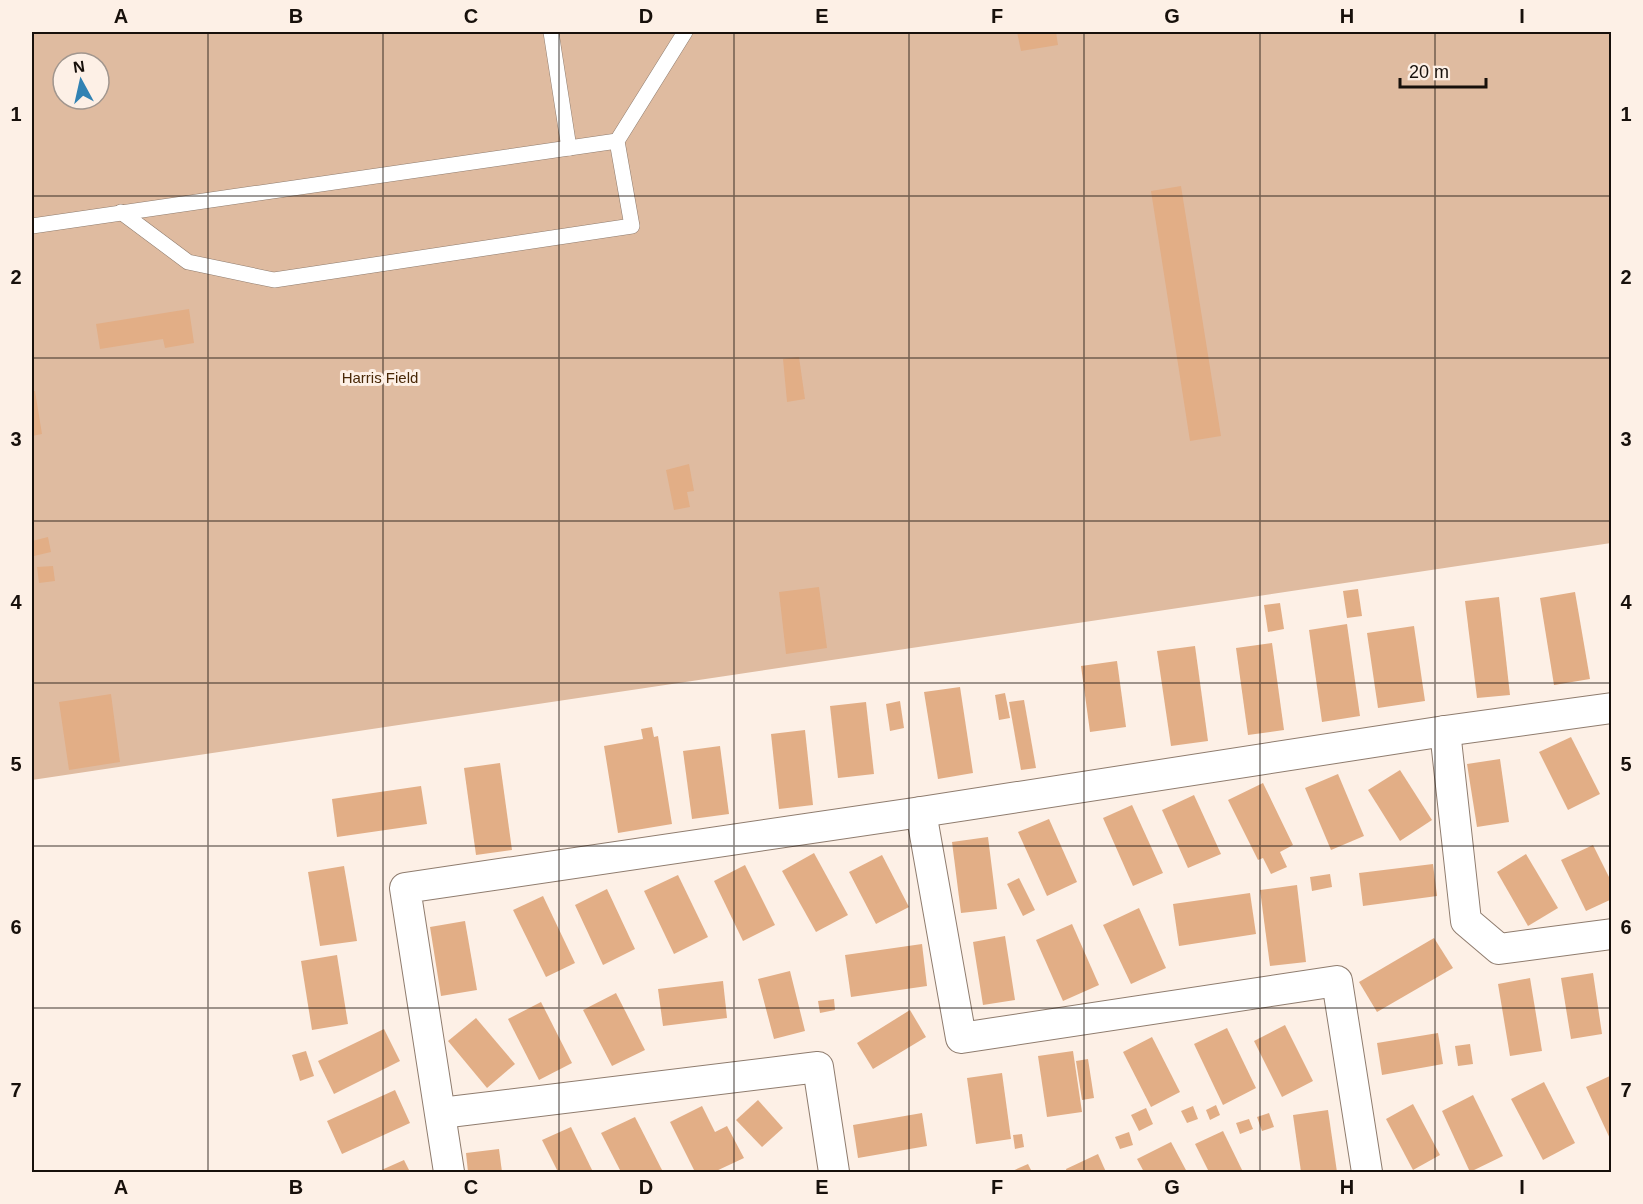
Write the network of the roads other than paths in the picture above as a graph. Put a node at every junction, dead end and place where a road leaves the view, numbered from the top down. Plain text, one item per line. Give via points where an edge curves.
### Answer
1 (552, 32) edge
2 (685, 32) edge
3 (617, 141) junction
4 (569, 147) junction
5 (121, 212) junction
6 (32, 226) edge
7 (1611, 708) edge
8 (1445, 731) junction
9 (921, 812) junction
10 (1611, 934) edge
11 (441, 1113) junction
12 (449, 1173) edge
13 (834, 1173) edge
14 (1367, 1173) edge

1 - 4 lane
2 - 3 lane
3 - 4 lane
3 - 5 lane via 632,226 274,280 188,262
4 - 5 lane
5 - 6 lane
7 - 8 street
8 - 9 street
8 - 10 street via 1466,921 1499,950
9 - 11 street via 405,888
9 - 14 street via 961,1038 1337,981
11 - 12 street
11 - 13 street via 818,1067

